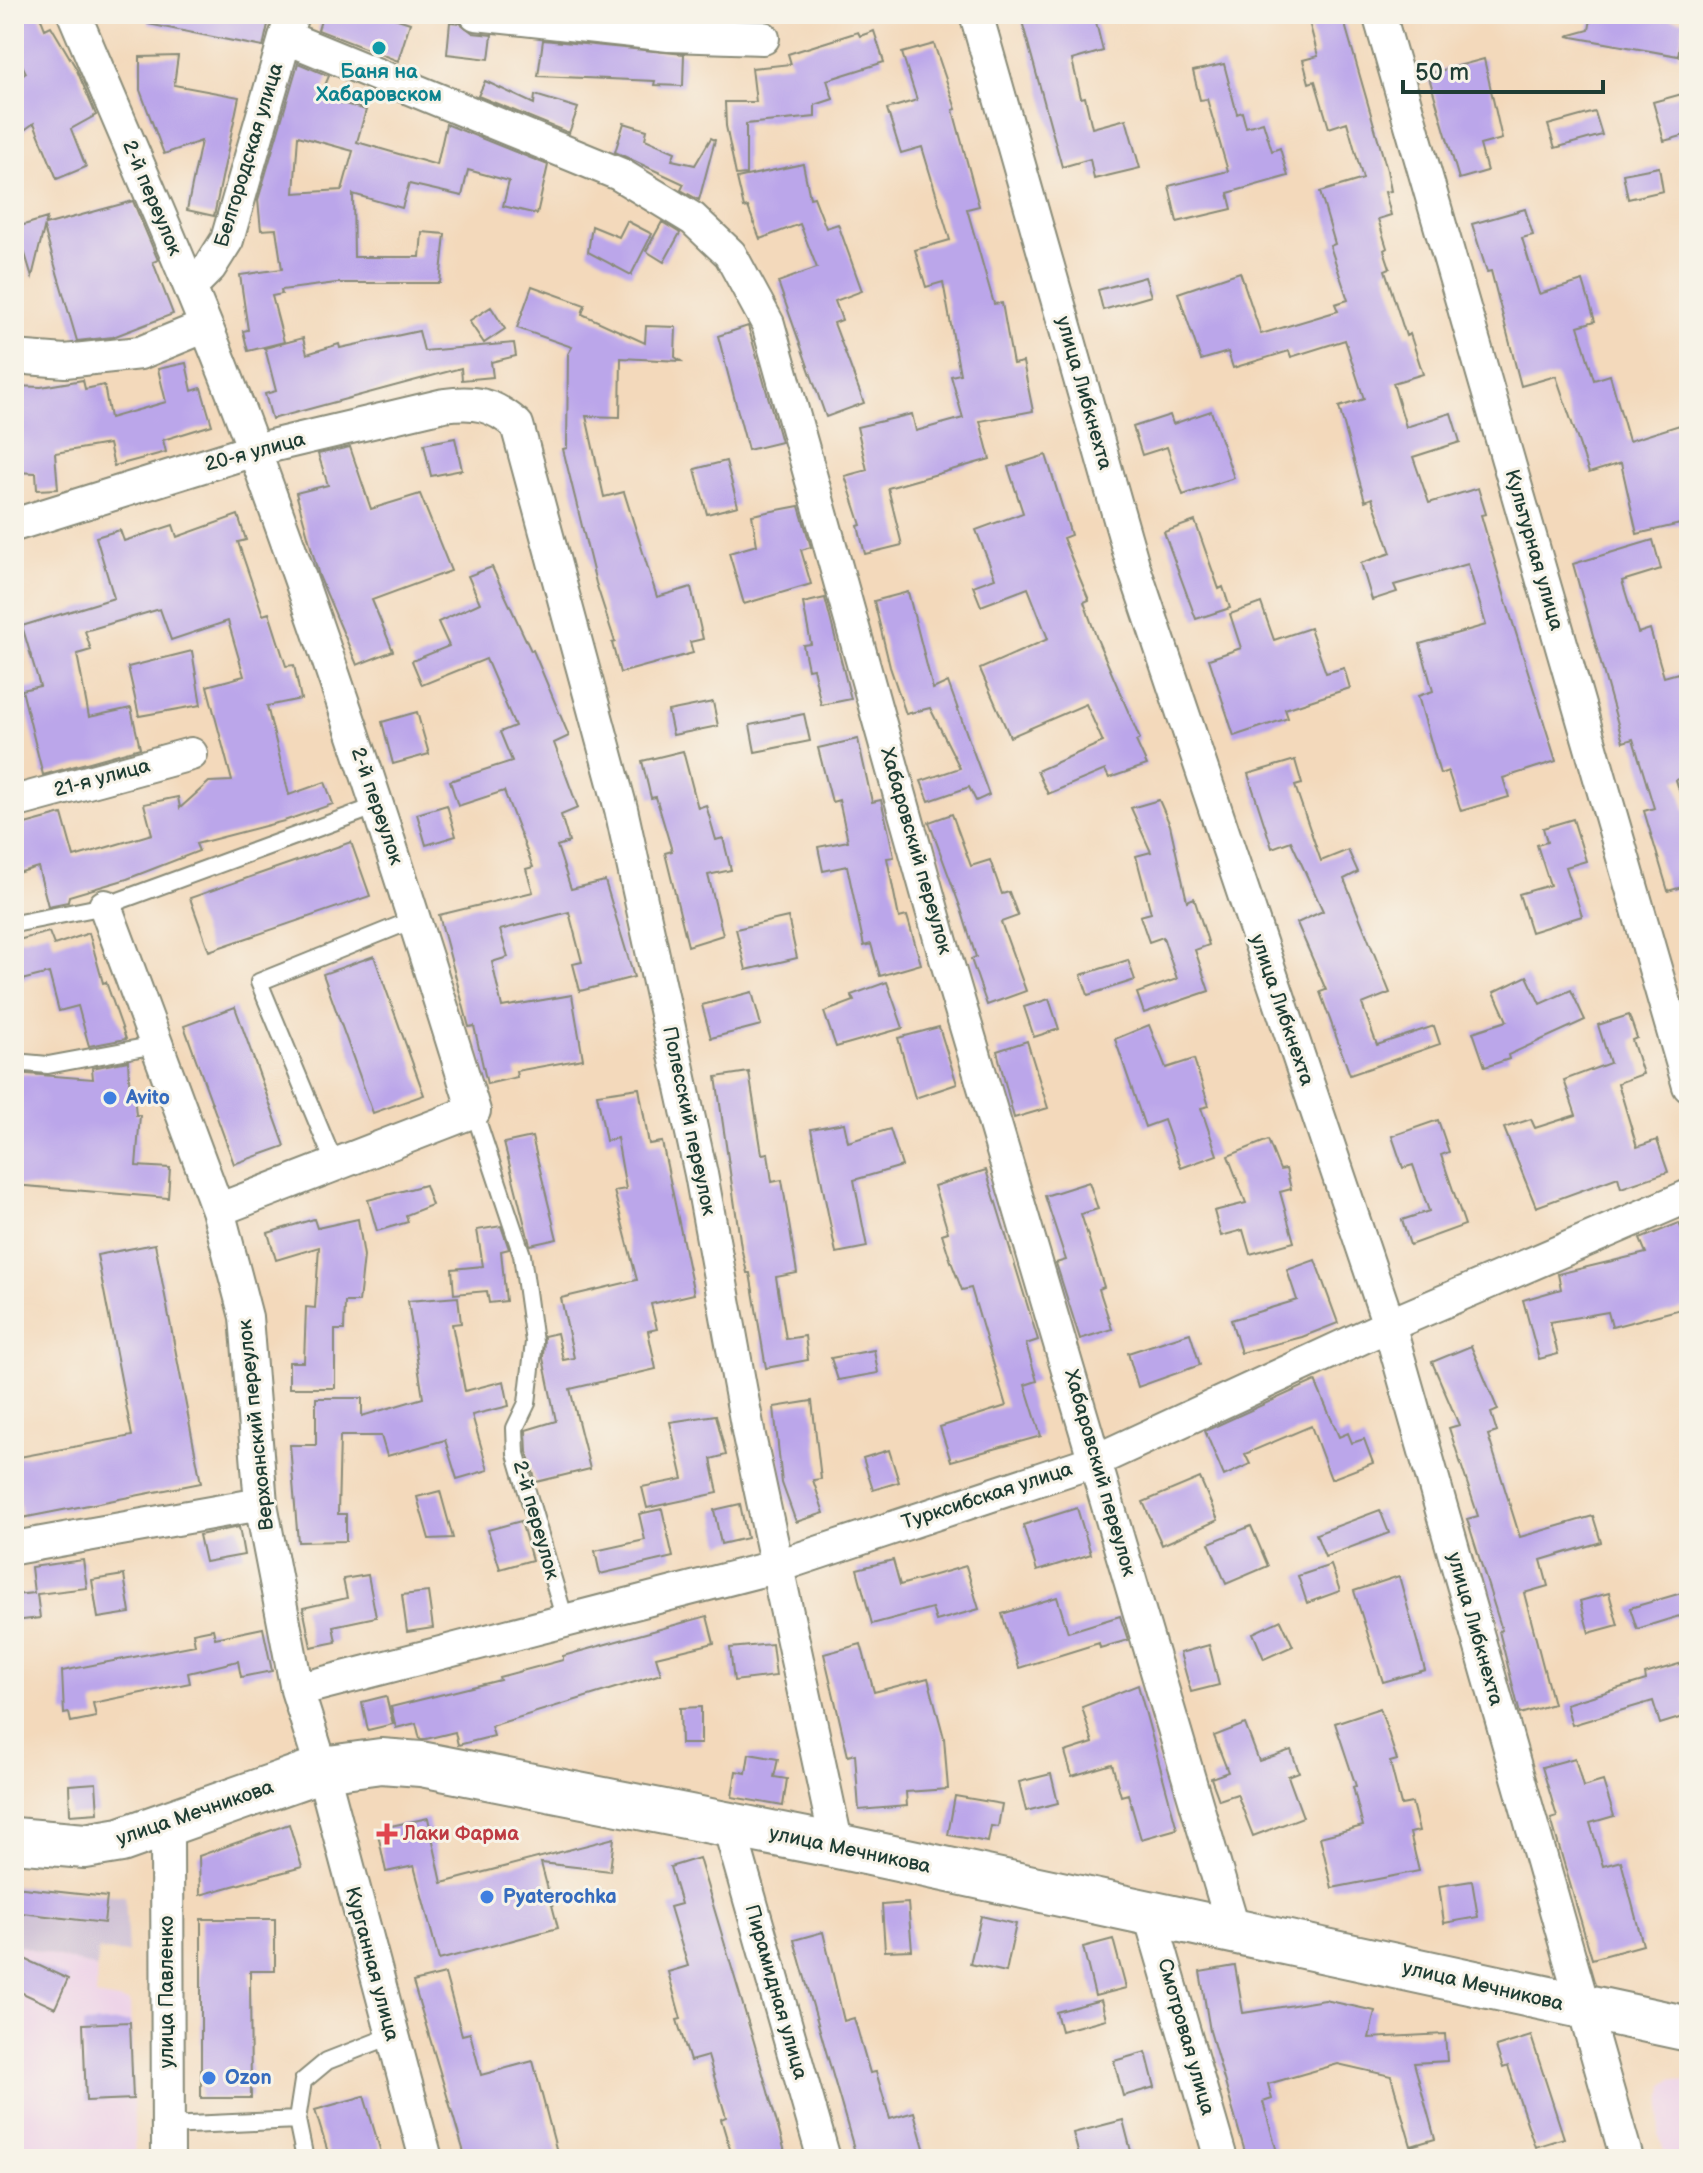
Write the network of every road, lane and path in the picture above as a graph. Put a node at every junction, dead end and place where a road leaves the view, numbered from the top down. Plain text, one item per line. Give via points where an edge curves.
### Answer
1 (74, 14) edge
2 (476, 14) edge
3 (976, 14) edge
4 (1379, 14) edge
5 (289, 26) edge
6 (763, 38) dead end
7 (190, 287) junction
8 (206, 326) junction
9 (14, 357) edge
10 (500, 411) joint
11 (254, 450) junction
12 (14, 525) edge
13 (191, 754) dead end
14 (14, 802) edge
15 (377, 806) junction
16 (105, 906) junction
17 (415, 919) junction
18 (14, 924) edge
19 (156, 1045) junction
20 (14, 1062) edge
21 (1689, 1086) edge
22 (474, 1111) junction
23 (335, 1165) junction
24 (1689, 1196) edge
25 (218, 1210) junction
26 (1389, 1325) junction
27 (1097, 1460) junction
28 (261, 1504) junction
29 (14, 1548) edge
30 (778, 1566) junction
31 (565, 1620) junction
32 (297, 1690) junction
33 (322, 1769) junction
34 (167, 1824) junction
35 (729, 1826) junction
36 (14, 1840) edge
37 (837, 1846) junction
38 (1150, 1915) junction
39 (1234, 1931) junction
40 (1581, 2008) junction
41 (1689, 2029) edge
42 (391, 2036) junction
43 (297, 2120) junction
44 (167, 2126) junction
45 (168, 2159) edge
46 (305, 2159) edge
47 (426, 2159) edge
48 (824, 2159) edge
49 (1221, 2159) edge
50 (1627, 2159) edge

1 - 7 street, 2-й переулок
2 - 6 street via 669,35
3 - 26 street, улица Либкнехта via 1133,565
4 - 21 street, Культурная улица
5 - 7 street, Белгородская улица via 227,240
5 - 27 street, Хабаровский переулок via 619,174 693,219 730,254 768,324 941,942
7 - 8 street, 2-й переулок
8 - 9 street via 140,353 65,361
8 - 11 street, 2-й переулок
10 - 11 street, 20-я улица via 475,401 444,405
10 - 30 street, Полесский переулок via 517,425 526,451 621,809 698,1160
11 - 12 street, 20-я улица
11 - 15 street, 2-й переулок
13 - 14 street, 21-я улица
15 - 16 lane
15 - 17 street, 2-й переулок
16 - 18 lane
16 - 19 street, Верхоянский переулок
17 - 22 street, 2-й переулок
17 - 23 lane via 259,982
19 - 20 lane via 48,1065
19 - 25 street, Верхоянский переулок
22 - 23 street
22 - 31 lane, 2-й переулок via 522,1255 534,1342 527,1403 515,1428 516,1454
23 - 25 street
24 - 26 street, Турксибская улица
25 - 28 street, Верхоянский переулок via 246,1317
26 - 27 street, Турксибская улица
26 - 40 street, улица Либкнехта
27 - 30 street, Турксибская улица
27 - 39 street, Хабаровский переулок
28 - 29 street
28 - 32 street, Верхоянский переулок
30 - 31 street, Турксибская улица
30 - 37 street, Полесский переулок
31 - 32 street, Турксибская улица
32 - 33 street, Верхоянский переулок
33 - 34 main road, улица Мечникова
33 - 35 main road, улица Мечникова via 381,1761 421,1764
33 - 42 street, Курганная улица
34 - 36 main road, улица Мечникова via 85,1846
34 - 44 street, улица Павленко
35 - 37 main road, улица Мечникова
35 - 48 street, Пирамидная улица
37 - 38 main road, улица Мечникова
38 - 39 main road, улица Мечникова
38 - 49 street, Смотровая улица
39 - 40 main road, улица Мечникова
40 - 41 main road, улица Мечникова
40 - 50 street, улица Либкнехта
42 - 43 lane via 327,2061 303,2081
42 - 47 street, Курганная улица
43 - 44 lane
43 - 46 lane
44 - 45 street, улица Павленко

